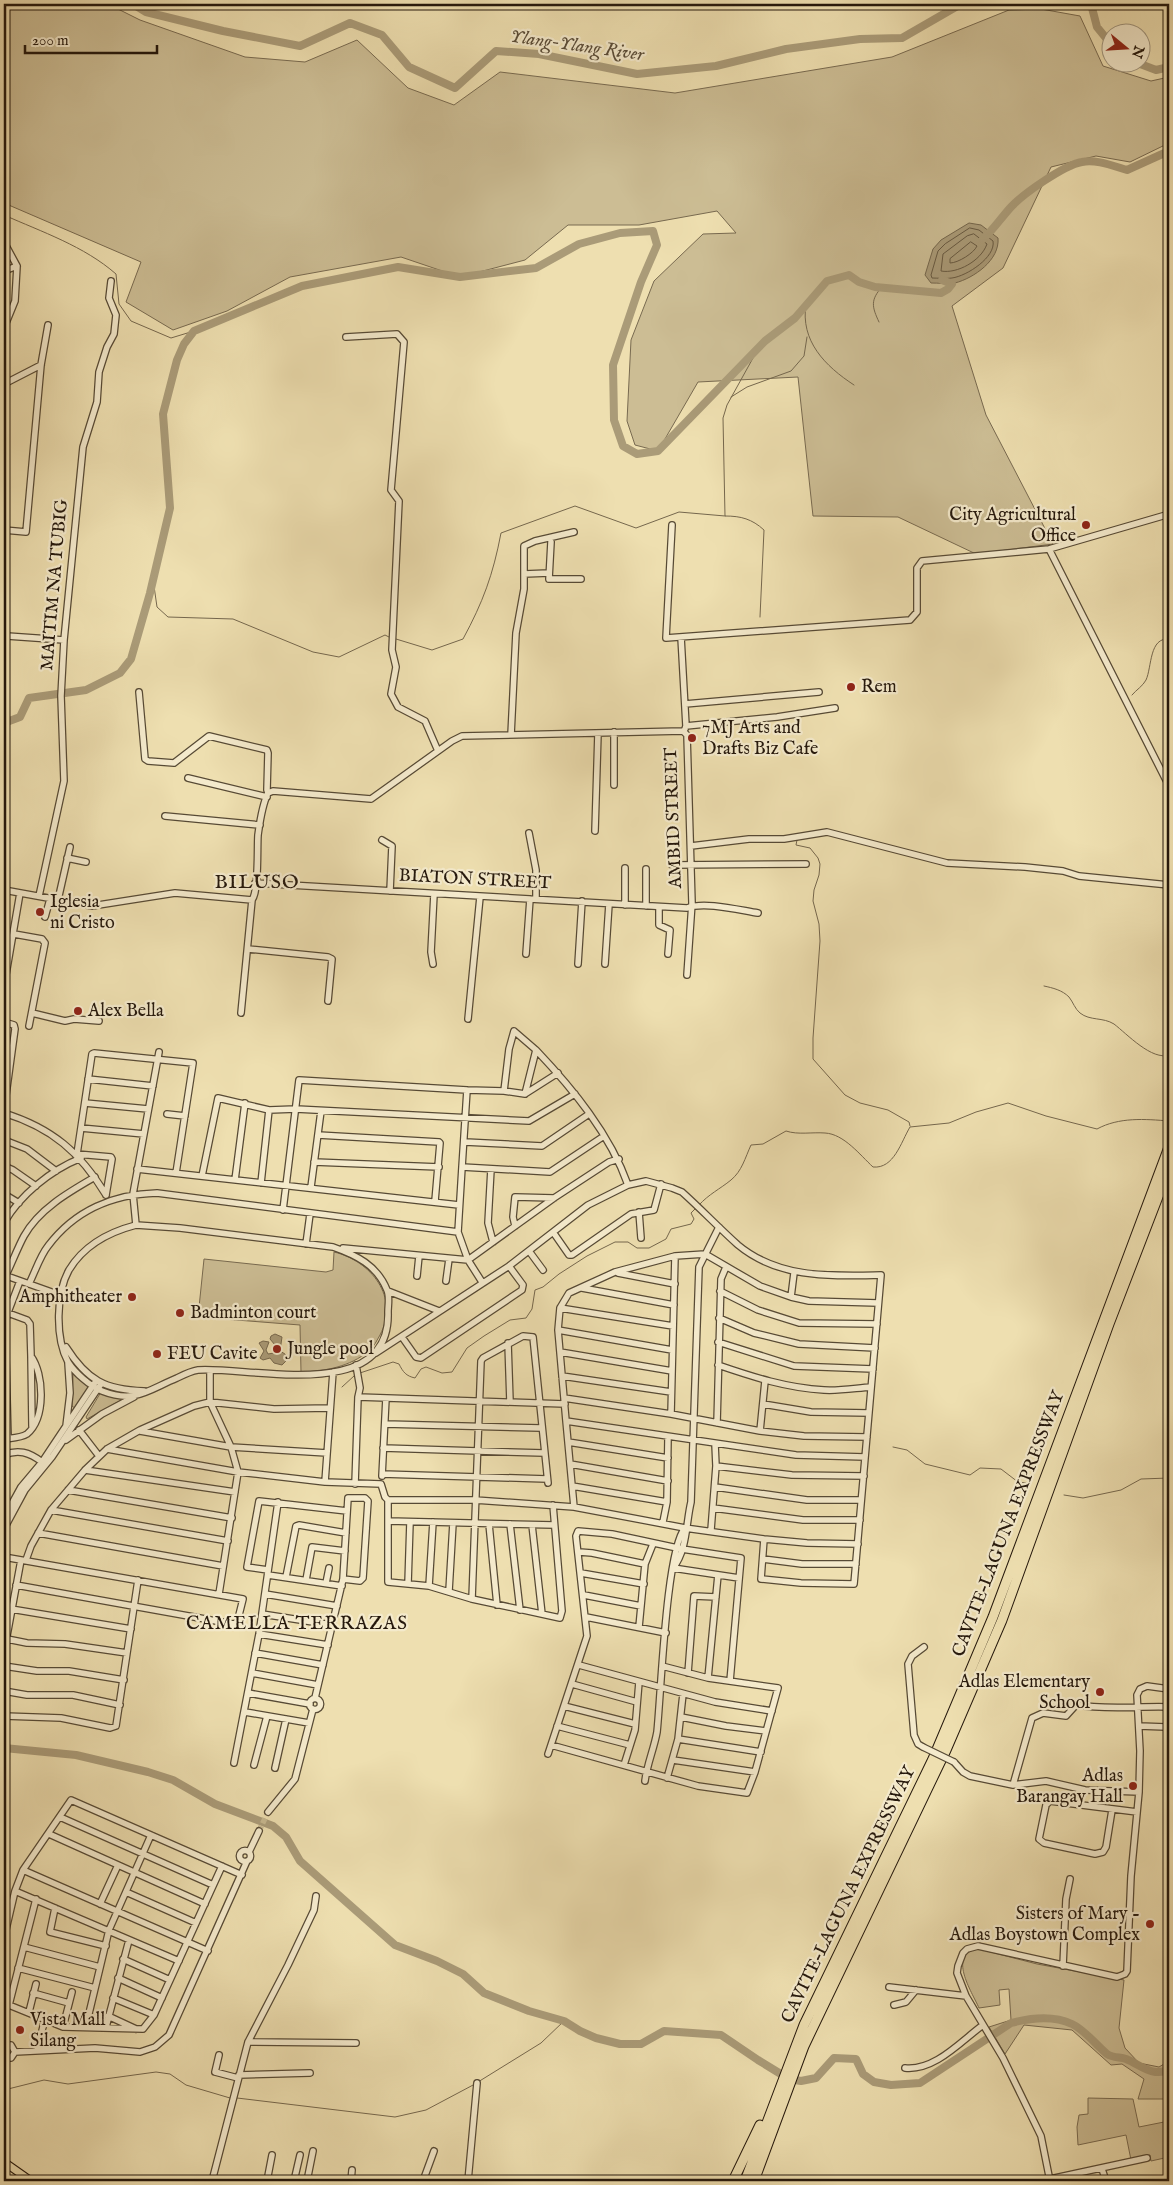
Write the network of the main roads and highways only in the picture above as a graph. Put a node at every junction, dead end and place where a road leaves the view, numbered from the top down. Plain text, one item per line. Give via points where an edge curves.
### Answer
1 (1169, 1147) edge
2 (1169, 1168) edge
3 (1111, 1311) junction
4 (784, 2086) junction
5 (4, 2162) edge
6 (22, 2179) edge
7 (31, 2181) edge
8 (733, 2181) edge
9 (745, 2181) edge
10 (754, 2181) edge

1 - 3 highway, CAVITE–LAGUNA EXPRESSWAY
2 - 3 highway, CAVITE–LAGUNA EXPRESSWAY
3 - 4 highway, CAVITE–LAGUNA EXPRESSWAY via 993,1617 933,1759 804,2025
4 - 8 highway
4 - 9 highway, CAVITE–LAGUNA EXPRESSWAY
4 - 10 highway, CAVITE–LAGUNA EXPRESSWAY
5 - 6 main road
6 - 7 main road

